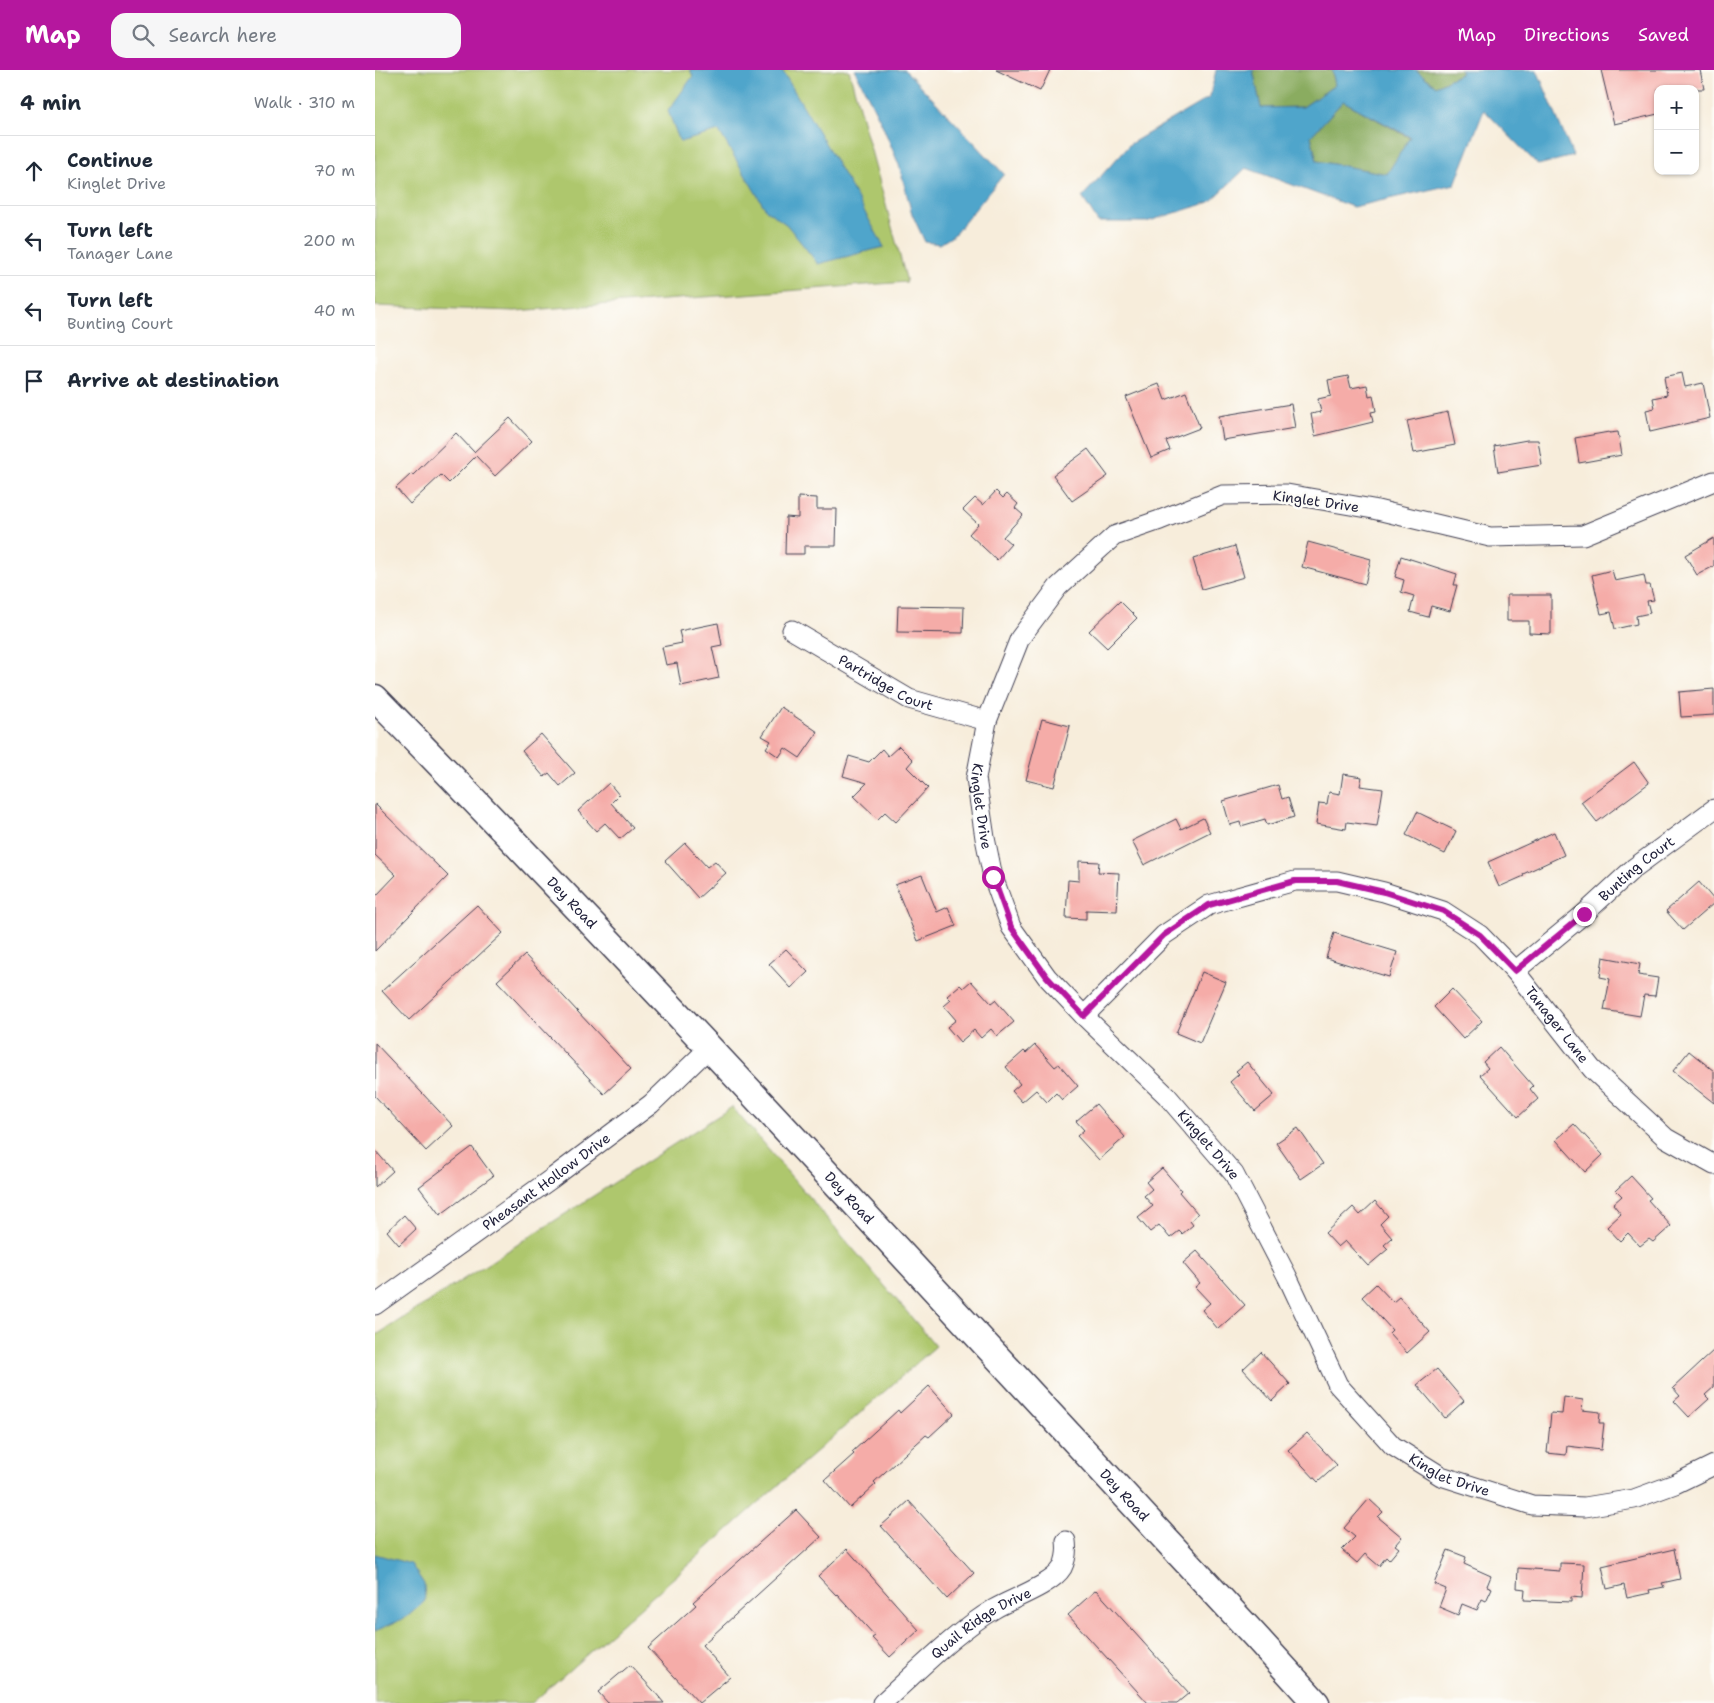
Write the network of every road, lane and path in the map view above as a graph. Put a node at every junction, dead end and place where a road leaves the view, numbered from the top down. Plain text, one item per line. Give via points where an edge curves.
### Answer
1 (1714, 481) edge
2 (792, 630) dead end
3 (375, 698) edge
4 (987, 721) junction
5 (1714, 809) edge
6 (1515, 971) junction
7 (1084, 1016) junction
8 (709, 1048) junction
9 (1714, 1165) edge
10 (375, 1305) edge
11 (1714, 1465) edge
12 (1066, 1541) dead end
13 (882, 1703) edge
14 (1316, 1703) edge

1 - 4 street, Kinglet Drive via 1583,535 1490,537 1287,494 1223,495 1114,536 1058,587 1020,638
2 - 4 street, Partridge Court via 909,699
3 - 8 main road, Dey Road
4 - 7 street, Kinglet Drive via 976,778 993,877 1011,927 1047,977
5 - 6 street, Bunting Court via 1635,868
6 - 7 street, Tanager Lane via 1480,935 1443,911 1337,881 1295,881 1209,905 1164,935
6 - 9 street, Tanager Lane via 1592,1069 1666,1138
7 - 11 street, Kinglet Drive via 1167,1096 1233,1174 1287,1276 1338,1384 1393,1446 1441,1476 1532,1505 1585,1507 1634,1499
8 - 10 street, Pheasant Hollow Drive via 651,1104
8 - 14 main road, Dey Road
12 - 13 street, Quail Ridge Drive via 1062,1568 1052,1577 981,1617

